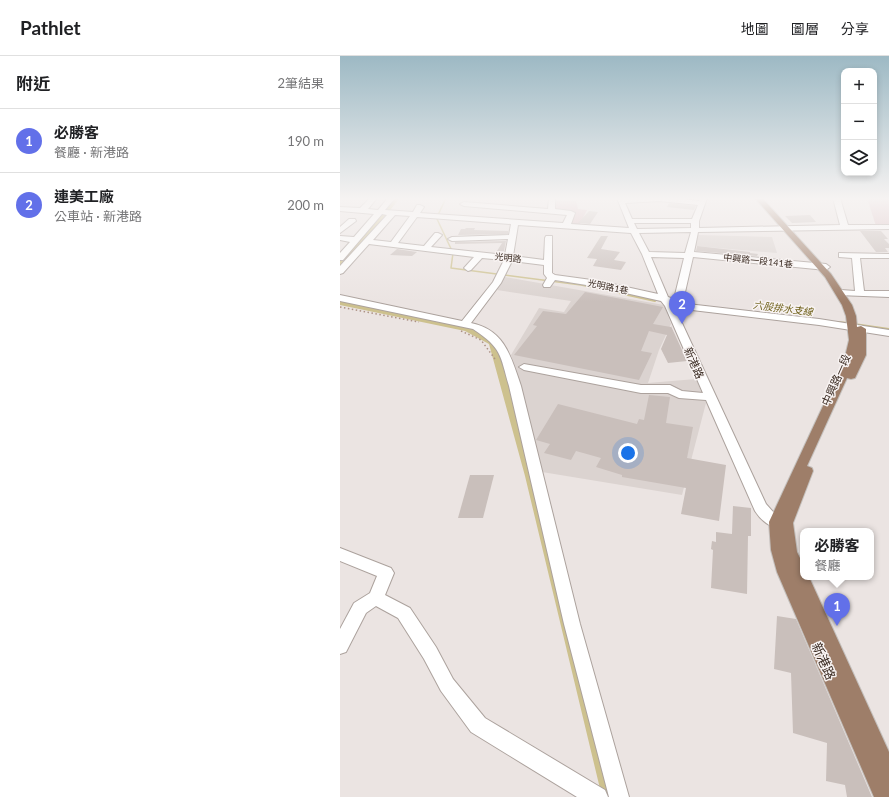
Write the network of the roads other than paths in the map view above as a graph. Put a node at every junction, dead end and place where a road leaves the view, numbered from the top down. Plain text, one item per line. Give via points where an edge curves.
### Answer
1 (363, 233) edge
2 (375, 233) edge
3 (403, 233) edge
4 (441, 233) edge
5 (455, 233) edge
6 (465, 233) edge
7 (514, 233) edge
8 (635, 233) edge
9 (694, 233) edge
10 (791, 233) edge
11 (438, 235) dead end
12 (513, 237) junction
13 (340, 238) edge
14 (550, 238) dead end
15 (357, 240) junction
16 (453, 240) junction
17 (367, 241) junction
18 (395, 245) junction
19 (424, 249) junction
20 (646, 254) junction
21 (480, 255) junction
22 (689, 255) junction
23 (842, 256) dead end
24 (856, 256) junction
25 (889, 256) edge
26 (340, 258) edge
27 (509, 258) junction
28 (548, 263) junction
29 (468, 268) dead end
30 (823, 268) junction
31 (340, 271) edge
32 (844, 293) junction
33 (860, 293) junction
34 (889, 294) edge
35 (340, 298) edge
36 (670, 302) junction
37 (764, 310) dead end
38 (779, 311) dead end
39 (819, 322) junction
40 (460, 327) junction
41 (857, 327) junction
42 (889, 333) edge
43 (524, 367) dead end
44 (709, 397) junction
45 (781, 523) junction
46 (340, 554) edge
47 (800, 576) edge
48 (802, 580) edge
49 (376, 598) junction
50 (340, 646) edge
51 (889, 774) edge
52 (595, 797) edge
53 (619, 797) edge
54 (884, 797) edge

1 - 15 street
2 - 17 street
3 - 18 street
4 - 16 street
5 - 16 street
6 - 16 street
7 - 12 street
8 - 20 street, 新港路
9 - 22 street
10 - 30 main road, 中興路一段
11 - 19 street
12 - 16 street
12 - 27 street
13 - 15 street
14 - 28 street
15 - 26 street
16 - 19 street, 光明路
16 - 21 street, 光明路
17 - 18 street, 光明路
17 - 31 street
18 - 19 street, 光明路
20 - 22 street, 中興路一段141巷
20 - 36 street, 新港路
21 - 27 street, 光明路
21 - 29 street
22 - 30 street, 中興路一段141巷
22 - 36 street
23 - 24 street
24 - 25 street
24 - 33 street
27 - 28 street, 光明路
27 - 40 street via 498,283
28 - 36 street, 光明路1巷 via 549,281 599,284
30 - 32 main road, 中興路一段
32 - 33 street
32 - 41 main road, 中興路一段 via 858,316
33 - 34 street
35 - 40 street
36 - 37 street
36 - 39 street
36 - 44 street, 新港路
38 - 39 street via 817,316
39 - 41 street
40 - 53 street via 476,327 493,338 504,351 516,386 572,624
41 - 42 street
41 - 45 main road, 中興路一段 via 861,355
43 - 44 street via 641,389 670,389 679,394
44 - 45 street, 新港路 via 760,507 766,516
45 - 47 main road, 新港路
45 - 54 main road, 新港路 via 778,550 785,572
46 - 49 street via 386,573
48 - 51 main road, 新港路
49 - 50 street via 360,608
49 - 52 street via 404,613 447,685 478,725

